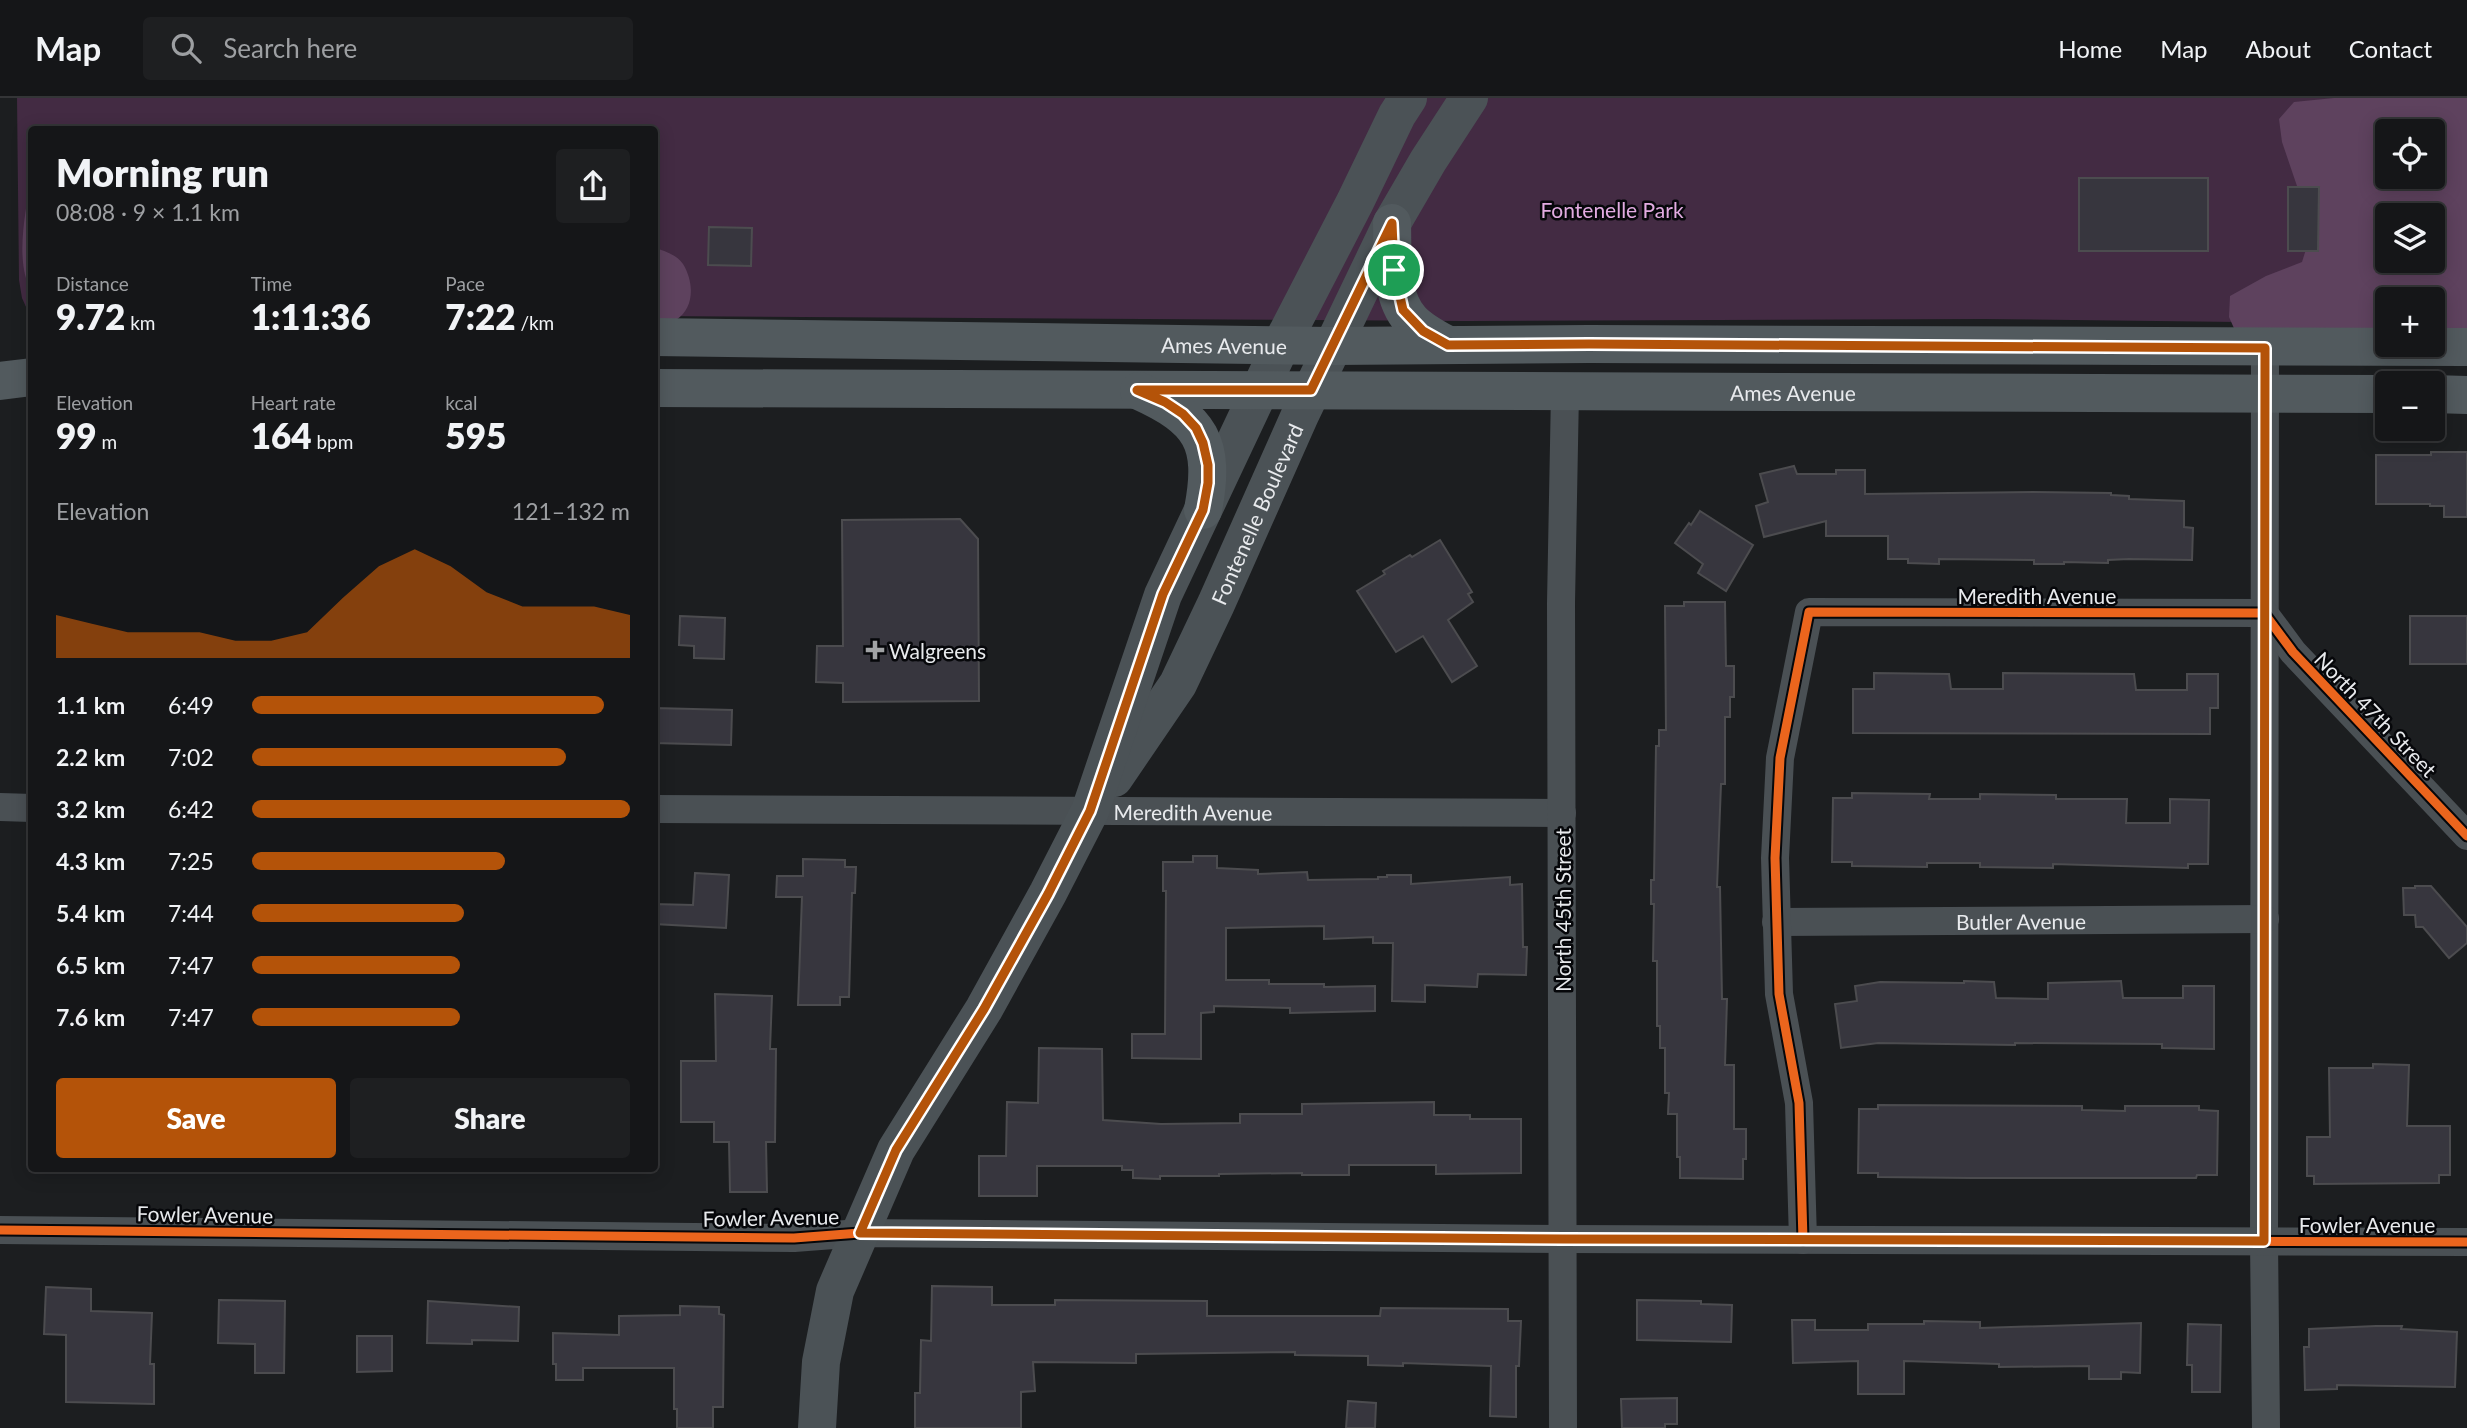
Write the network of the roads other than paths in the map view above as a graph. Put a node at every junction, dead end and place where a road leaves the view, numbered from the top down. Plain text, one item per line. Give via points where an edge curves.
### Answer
1 (1408, 98) edge
2 (1469, 98) edge
3 (1392, 223) junction
4 (658, 337) edge
5 (1281, 345) junction
6 (1448, 345) junction
7 (1333, 346) junction
8 (1982, 346) junction
9 (2467, 347) edge
10 (2265, 348) junction
11 (28, 378) edge
12 (0, 382) edge
13 (28, 386) edge
14 (658, 388) edge
15 (1137, 390) junction
16 (1259, 390) junction
17 (1311, 390) junction
18 (1565, 391) junction
19 (1709, 392) junction
20 (2265, 394) junction
21 (2375, 394) edge
22 (2445, 394) edge
23 (2467, 395) edge
24 (1203, 510) junction
25 (2264, 613) junction
26 (0, 807) edge
27 (28, 807) edge
28 (658, 809) edge
29 (1090, 811) junction
30 (1562, 813) junction
31 (2465, 832) edge
32 (2265, 919) junction
33 (1776, 922) junction
34 (0, 1230) edge
35 (860, 1233) junction
36 (1563, 1239) junction
37 (1802, 1240) junction
38 (2264, 1241) junction
39 (2467, 1242) edge
40 (817, 1428) edge
41 (1563, 1428) edge
42 (2266, 1428) edge

1 - 5 main road, Fontenelle Boulevard
2 - 3 main road, Fontenelle Boulevard
3 - 6 main road via 1394,270 1403,310 1423,331
3 - 7 main road, Fontenelle Boulevard
4 - 5 main road, Ames Avenue
5 - 7 main road, Ames Avenue
5 - 16 main road, Fontenelle Boulevard
6 - 7 main road, Ames Avenue
6 - 8 main road, Ames Avenue
7 - 17 main road, Fontenelle Boulevard
8 - 10 main road, Ames Avenue
8 - 19 main road via 1979,355 1963,367 1934,374 1786,376
9 - 10 main road, Ames Avenue
10 - 20 street
11 - 12 main road
12 - 13 main road
14 - 15 main road, Ames Avenue
15 - 16 main road, Ames Avenue
15 - 24 main road via 1165,402 1196,428 1208,465
16 - 17 main road, Ames Avenue
16 - 24 main road, Fontenelle Boulevard
17 - 18 main road, Ames Avenue
17 - 29 main road, Fontenelle Boulevard via 1178,684
18 - 19 main road, Ames Avenue
18 - 30 street, North 45th Street
19 - 20 main road, Ames Avenue
20 - 21 main road, Ames Avenue
20 - 25 street
22 - 23 main road
24 - 29 main road, Fontenelle Boulevard via 1163,594
25 - 31 street, North 47th Street via 2293,652
25 - 32 street
25 - 33 street, Meredith Avenue via 1809,612 1780,758
26 - 27 street
28 - 29 street, Meredith Avenue
29 - 30 street, Meredith Avenue
29 - 35 main road, Fontenelle Boulevard via 984,1009 896,1150
30 - 36 street, North 45th Street
32 - 33 street, Butler Avenue
32 - 38 street
33 - 37 street via 1779,994 1799,1103
34 - 35 street, Fowler Avenue via 794,1238
35 - 36 street, Fowler Avenue
35 - 40 main road, Fontenelle Boulevard via 835,1291 821,1362
36 - 37 street, Fowler Avenue
36 - 41 street, North 45th Street
37 - 38 street, Fowler Avenue
38 - 39 street, Fowler Avenue
38 - 42 street

